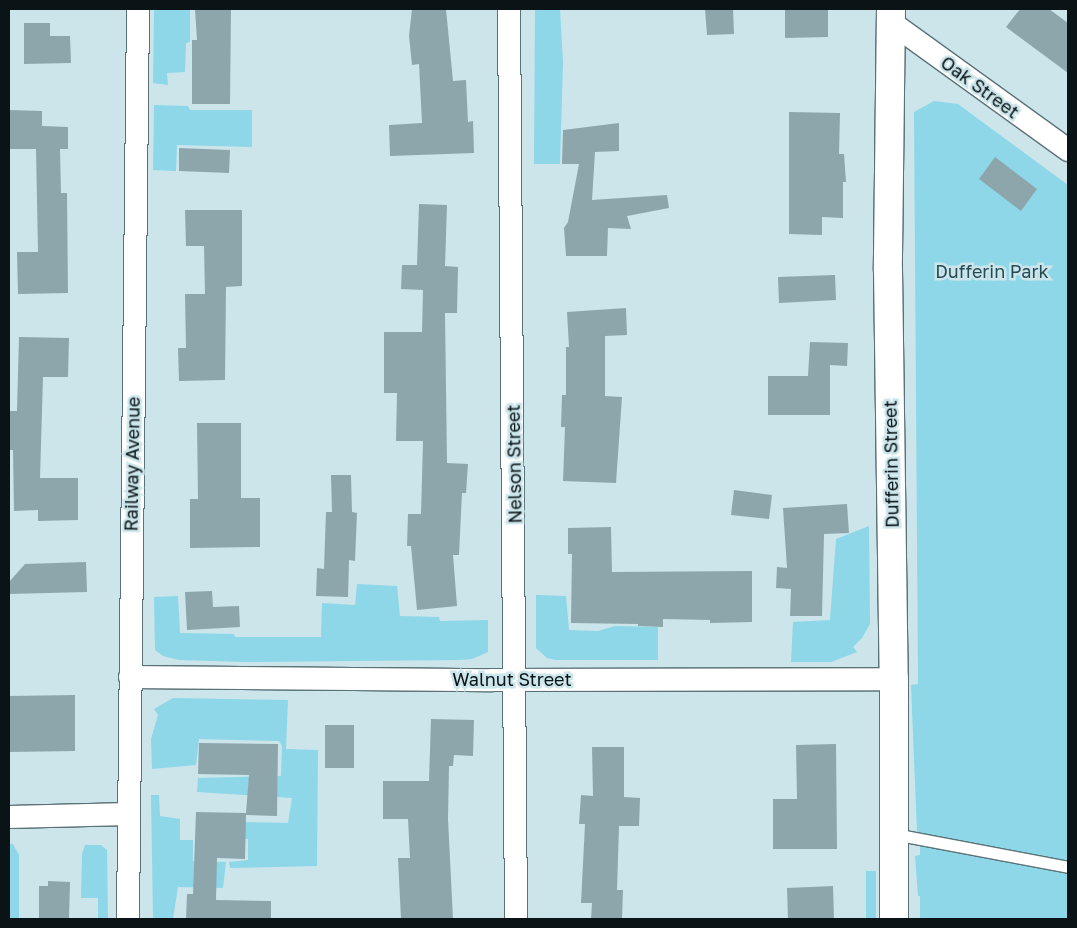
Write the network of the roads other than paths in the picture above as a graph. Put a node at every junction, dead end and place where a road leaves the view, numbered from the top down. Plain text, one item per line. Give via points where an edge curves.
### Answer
1 (138, 9) edge
2 (510, 9) edge
3 (892, 16) edge
4 (1068, 150) edge
5 (130, 677) junction
6 (894, 679) junction
7 (516, 680) junction
8 (128, 814) junction
9 (9, 817) edge
10 (894, 834) junction
11 (1068, 866) edge
12 (128, 919) edge
13 (516, 919) edge
14 (894, 919) edge

1 - 5 street, Railway Avenue
2 - 7 street, Nelson Street
3 - 4 street, Oak Street
3 - 6 street, Dufferin Street via 888,270
5 - 7 street, Walnut Street
5 - 8 street, Railway Avenue
6 - 7 street, Walnut Street
6 - 10 street, Dufferin Street
7 - 13 street, Nelson Street
8 - 9 street
8 - 12 street, Railway Avenue
10 - 11 lane
10 - 14 street, Dufferin Street

